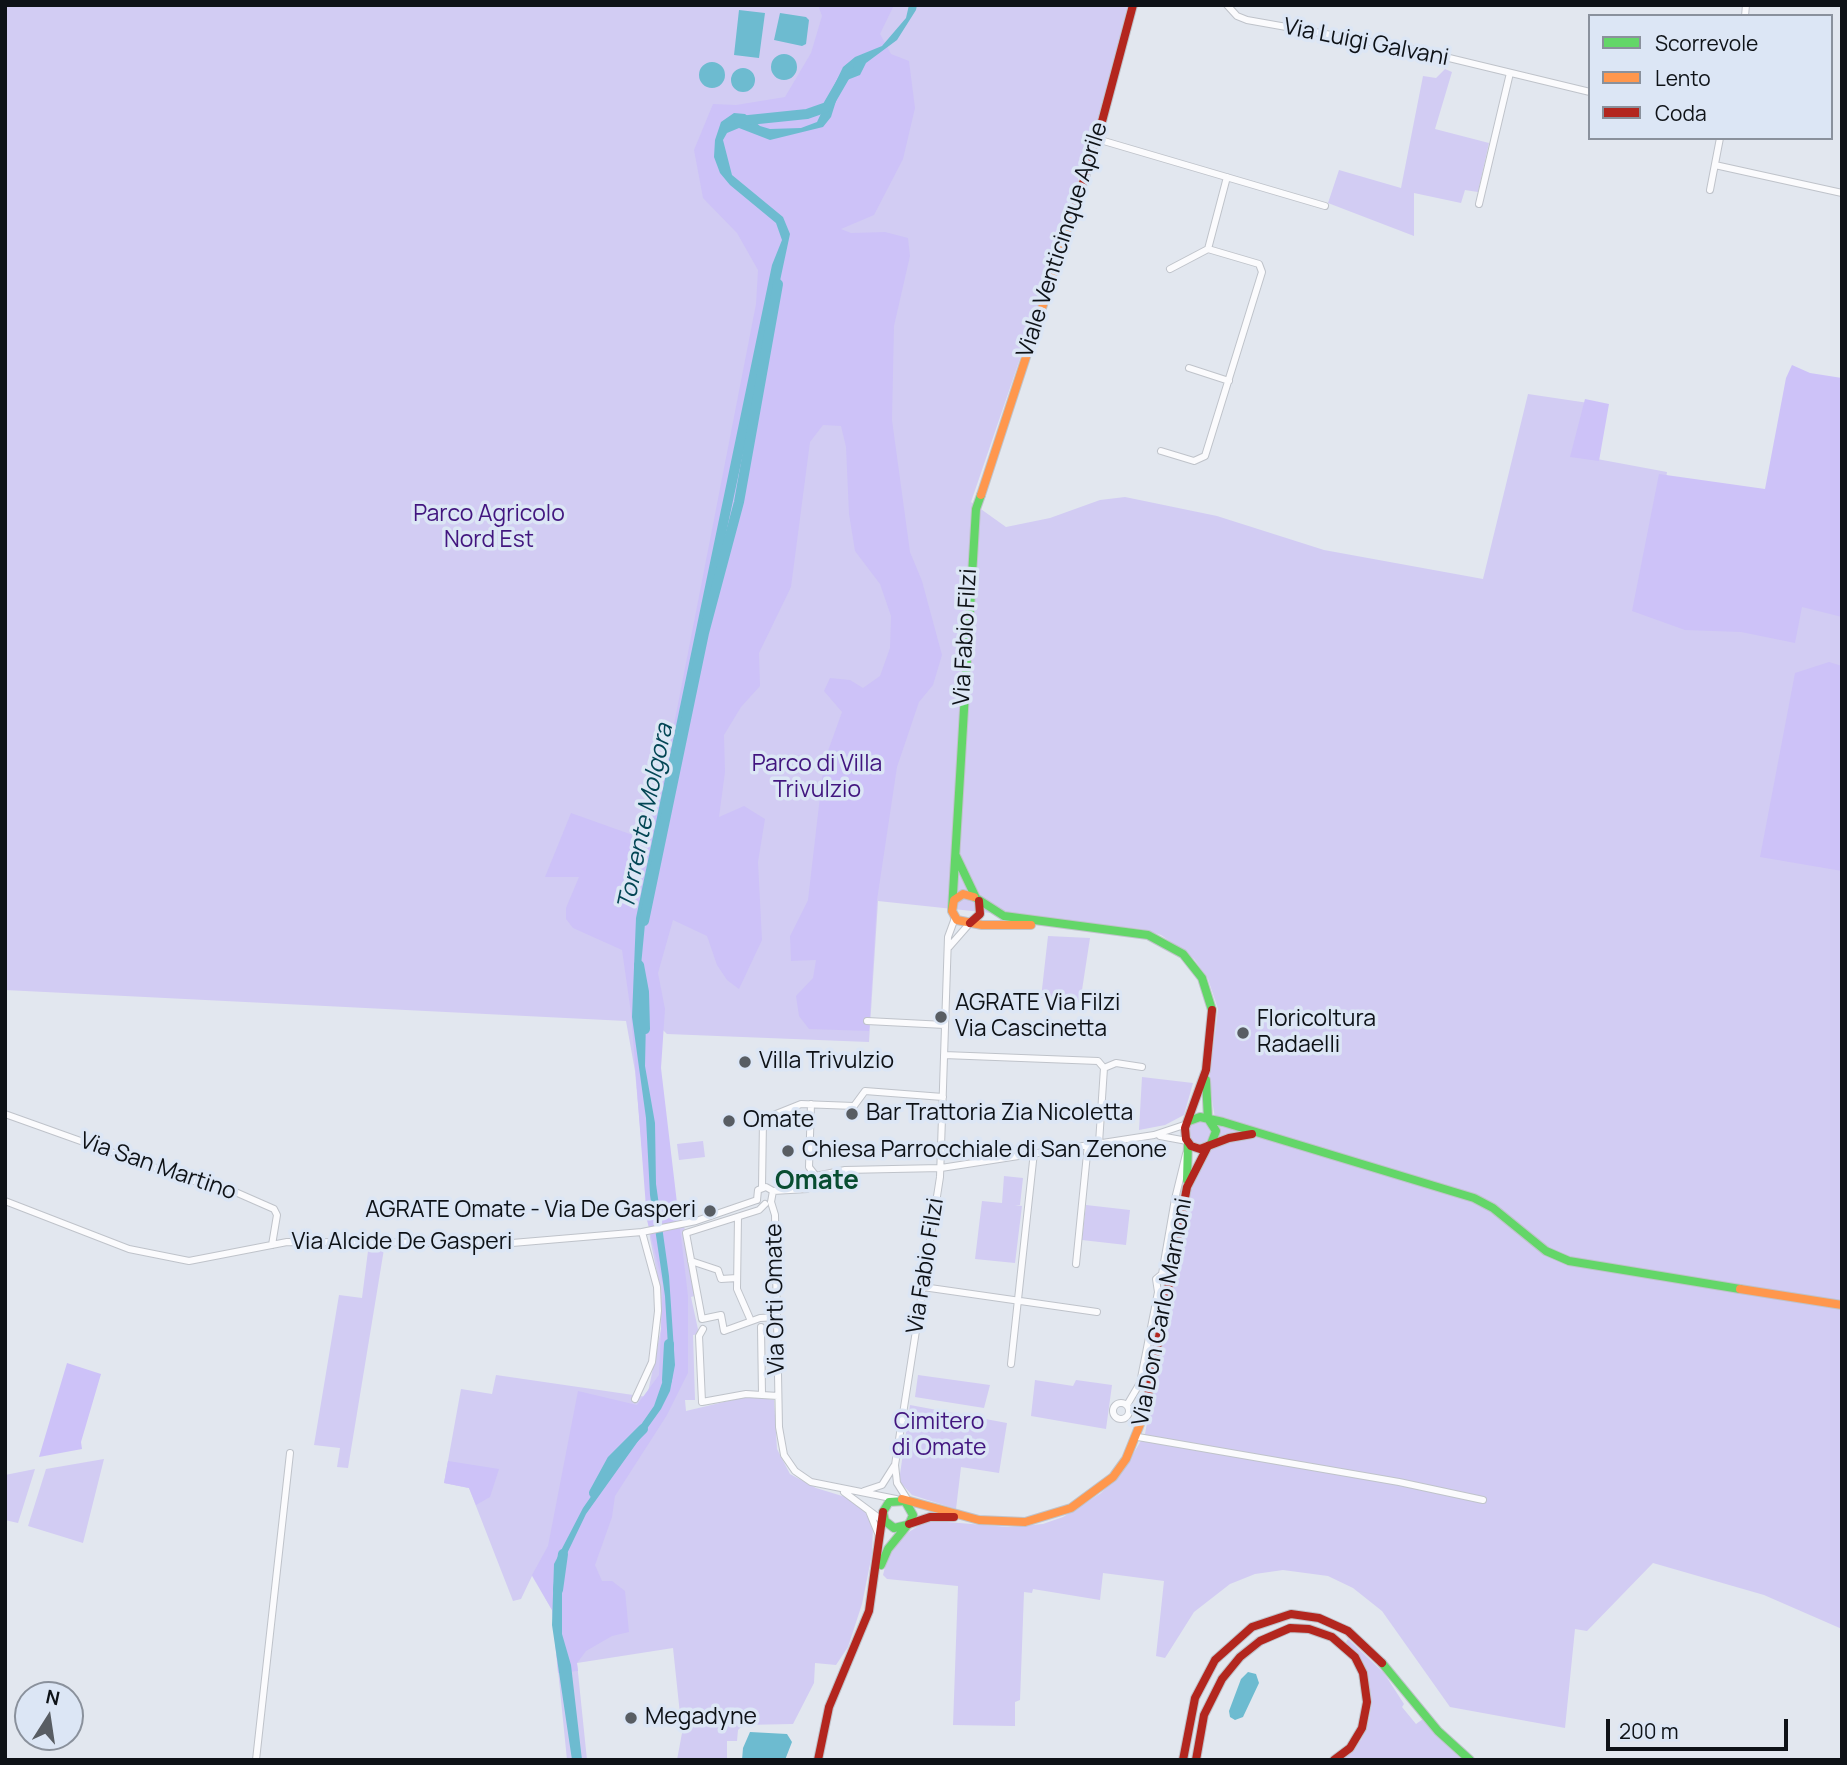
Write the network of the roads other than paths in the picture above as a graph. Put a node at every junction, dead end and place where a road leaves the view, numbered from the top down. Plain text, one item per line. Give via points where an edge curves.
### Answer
1 (1133, 5) edge
2 (1139, 5) edge
3 (1227, 5) edge
4 (1126, 36) junction
5 (1510, 72) junction
6 (1588, 92) edge
7 (1097, 139) junction
8 (1720, 140) edge
9 (1714, 165) junction
10 (1227, 177) junction
11 (1710, 190) dead end
12 (1842, 193) edge
13 (1479, 204) dead end
14 (1325, 206) dead end
15 (1208, 249) junction
16 (1170, 269) dead end
17 (1189, 368) dead end
18 (1229, 381) junction
19 (996, 442) joint
20 (1161, 451) dead end
21 (955, 836) junction
22 (977, 900) junction
23 (953, 914) junction
24 (970, 923) junction
25 (1041, 923) junction
26 (948, 949) junction
27 (867, 1021) dead end
28 (945, 1025) junction
29 (944, 1055) junction
30 (1142, 1067) dead end
31 (1104, 1068) junction
32 (1206, 1070) junction
33 (943, 1097) junction
34 (811, 1104) junction
35 (5, 1114) edge
36 (1208, 1119) junction
37 (1188, 1123) junction
38 (1238, 1127) junction
39 (1259, 1134) junction
40 (1154, 1135) junction
41 (1225, 1139) junction
42 (1099, 1143) junction
43 (1088, 1144) junction
44 (1187, 1145) junction
45 (1210, 1145) junction
46 (1034, 1153) junction
47 (941, 1168) junction
48 (816, 1176) junction
49 (762, 1187) junction
50 (1187, 1187) junction
51 (773, 1191) junction
52 (757, 1200) junction
53 (5, 1201) edge
54 (768, 1203) junction
55 (738, 1217) junction
56 (645, 1232) junction
57 (272, 1245) junction
58 (691, 1261) junction
59 (1076, 1264) dead end
60 (1167, 1275) junction
61 (737, 1278) junction
62 (923, 1287) junction
63 (1019, 1300) junction
64 (1842, 1305) edge
65 (1097, 1312) dead end
66 (777, 1317) junction
67 (751, 1321) junction
68 (761, 1327) dead end
69 (703, 1329) dead end
70 (1012, 1364) dead end
71 (762, 1394) junction
72 (778, 1396) junction
73 (635, 1399) dead end
74 (1127, 1405) dead end
75 (1138, 1437) junction
76 (290, 1453) dead end
77 (893, 1467) junction
78 (837, 1490) junction
79 (854, 1491) junction
80 (885, 1497) junction
81 (1483, 1500) dead end
82 (905, 1502) junction
83 (863, 1504) junction
84 (884, 1516) junction
85 (964, 1517) junction
86 (908, 1525) junction
87 (879, 1538) junction
88 (876, 1578) junction
89 (256, 1760) edge
90 (818, 1760) edge
91 (1183, 1760) edge
92 (1196, 1760) edge
93 (1334, 1760) edge
94 (1470, 1760) edge

1 - 4 main road, Viale Venticinque Aprile
2 - 4 main road, Viale Venticinque Aprile
3 - 5 street, Via Luigi Galvani via 1247,20
4 - 7 main road, Viale Venticinque Aprile
5 - 6 street, Via Luigi Galvani
5 - 13 street
7 - 10 street
7 - 19 main road, Viale Venticinque Aprile
8 - 9 street
9 - 11 street
9 - 12 street
10 - 14 street
10 - 15 street
15 - 16 street
15 - 18 street via 1261,268
17 - 18 street
18 - 20 street via 1205,456 1194,461
19 - 21 main road, Via Fabio Filzi via 973,528
21 - 22 main road, Via Fabio Filzi via 959,867
21 - 23 main road, Via Fabio Filzi
22 - 23 main road via 961,895 954,900
22 - 24 main road via 980,914
22 - 25 main road via 1004,916
23 - 24 main road via 962,923
23 - 26 street, Via Fabio Filzi
24 - 25 main road
24 - 26 street
25 - 32 main road via 1148,936 1183,954 1202,978 1211,1003
26 - 28 street, Via Fabio Filzi
27 - 28 street
28 - 29 street, Via Fabio Filzi
29 - 31 street via 1098,1061
29 - 33 street, Via Fabio Filzi
30 - 31 street via 1116,1063
31 - 42 street
32 - 36 main road
32 - 37 main road
33 - 34 street via 865,1091 857,1104 850,1106
33 - 47 street, Via Fabio Filzi
34 - 48 street via 809,1168
34 - 49 street via 764,1120
35 - 57 street, Via San Martino via 274,1209
36 - 37 main road via 1200,1117
36 - 38 main road
36 - 45 main road via 1216,1133
37 - 40 street
37 - 44 main road
38 - 39 main road
38 - 41 main road
39 - 41 main road
39 - 64 main road via 1474,1198 1546,1251 1569,1261
40 - 42 street
40 - 44 street
41 - 45 main road
42 - 43 street
43 - 46 street
43 - 59 street
44 - 45 main road
44 - 50 main road
44 - 60 street via 1175,1199
45 - 50 main road
46 - 47 street
46 - 63 street
47 - 48 street
47 - 62 street, Via Fabio Filzi
48 - 51 street via 807,1189
49 - 51 street
49 - 52 street
50 - 60 main road, Via Don Carlo Marnoni
51 - 54 street
52 - 54 street
52 - 56 street, Via Alcide De Gasperi
53 - 57 street, Via Alcide De Gasperi via 129,1249 181,1261
54 - 55 street, Via Orti Omate
54 - 66 street, Via Orti Omate via 775,1214
55 - 58 street, Via Orti Omate via 685,1233
55 - 61 street
56 - 57 street, Via Alcide De Gasperi via 512,1243
56 - 73 street via 658,1311 652,1362
58 - 61 street via 718,1270 721,1279
58 - 67 street, Via Orti Omate via 702,1319 721,1315 724,1331
60 - 74 street via 1155,1282 1158,1292 1140,1383
60 - 75 main road, Via Don Carlo Marnoni via 1146,1414
61 - 67 street
62 - 63 street
62 - 77 street, Via Fabio Filzi
63 - 65 street
63 - 70 street
66 - 67 street
66 - 72 street, Via Orti Omate
68 - 71 street, Via Orti Omate
69 - 71 street, Via Orti Omate via 699,1336 702,1402
71 - 72 street, Via Orti Omate
72 - 78 street, Via Orti Omate via 780,1443 786,1459 807,1480
75 - 81 street
75 - 85 main road, Via Don Carlo Marnoni via 1112,1477 1071,1508 1025,1522
76 - 89 street
77 - 79 street via 880,1487
77 - 80 street, Via Fabio Filzi
77 - 82 street, Via Fabio Filzi
78 - 79 street, Via Orti Omate
78 - 83 street, Via Orti Omate
79 - 80 street, Via Orti Omate
80 - 82 street, Via Orti Omate
80 - 84 street, Via Fabio Filzi
82 - 84 main road via 889,1502
82 - 85 main road, Via Don Carlo Marnoni
82 - 86 main road via 912,1517
83 - 84 street, Via Orti Omate
83 - 87 street via 875,1521
84 - 86 main road via 897,1529
84 - 87 main road, Via Fabio Filzi
85 - 86 main road, Via Don Carlo Marnoni via 939,1516
86 - 88 main road, Via Fabio Filzi via 888,1549
87 - 88 main road, Via Fabio Filzi
88 - 90 main road, Via Fabio Filzi via 864,1628 828,1711
91 - 94 main road via 1195,1698 1216,1660 1252,1627 1291,1614 1319,1618 1348,1631 1375,1654 1438,1731
92 - 93 main road via 1204,1715 1222,1679 1266,1637 1290,1628 1316,1631 1338,1641 1355,1657 1363,1673 1367,1702 1362,1728 1350,1748

